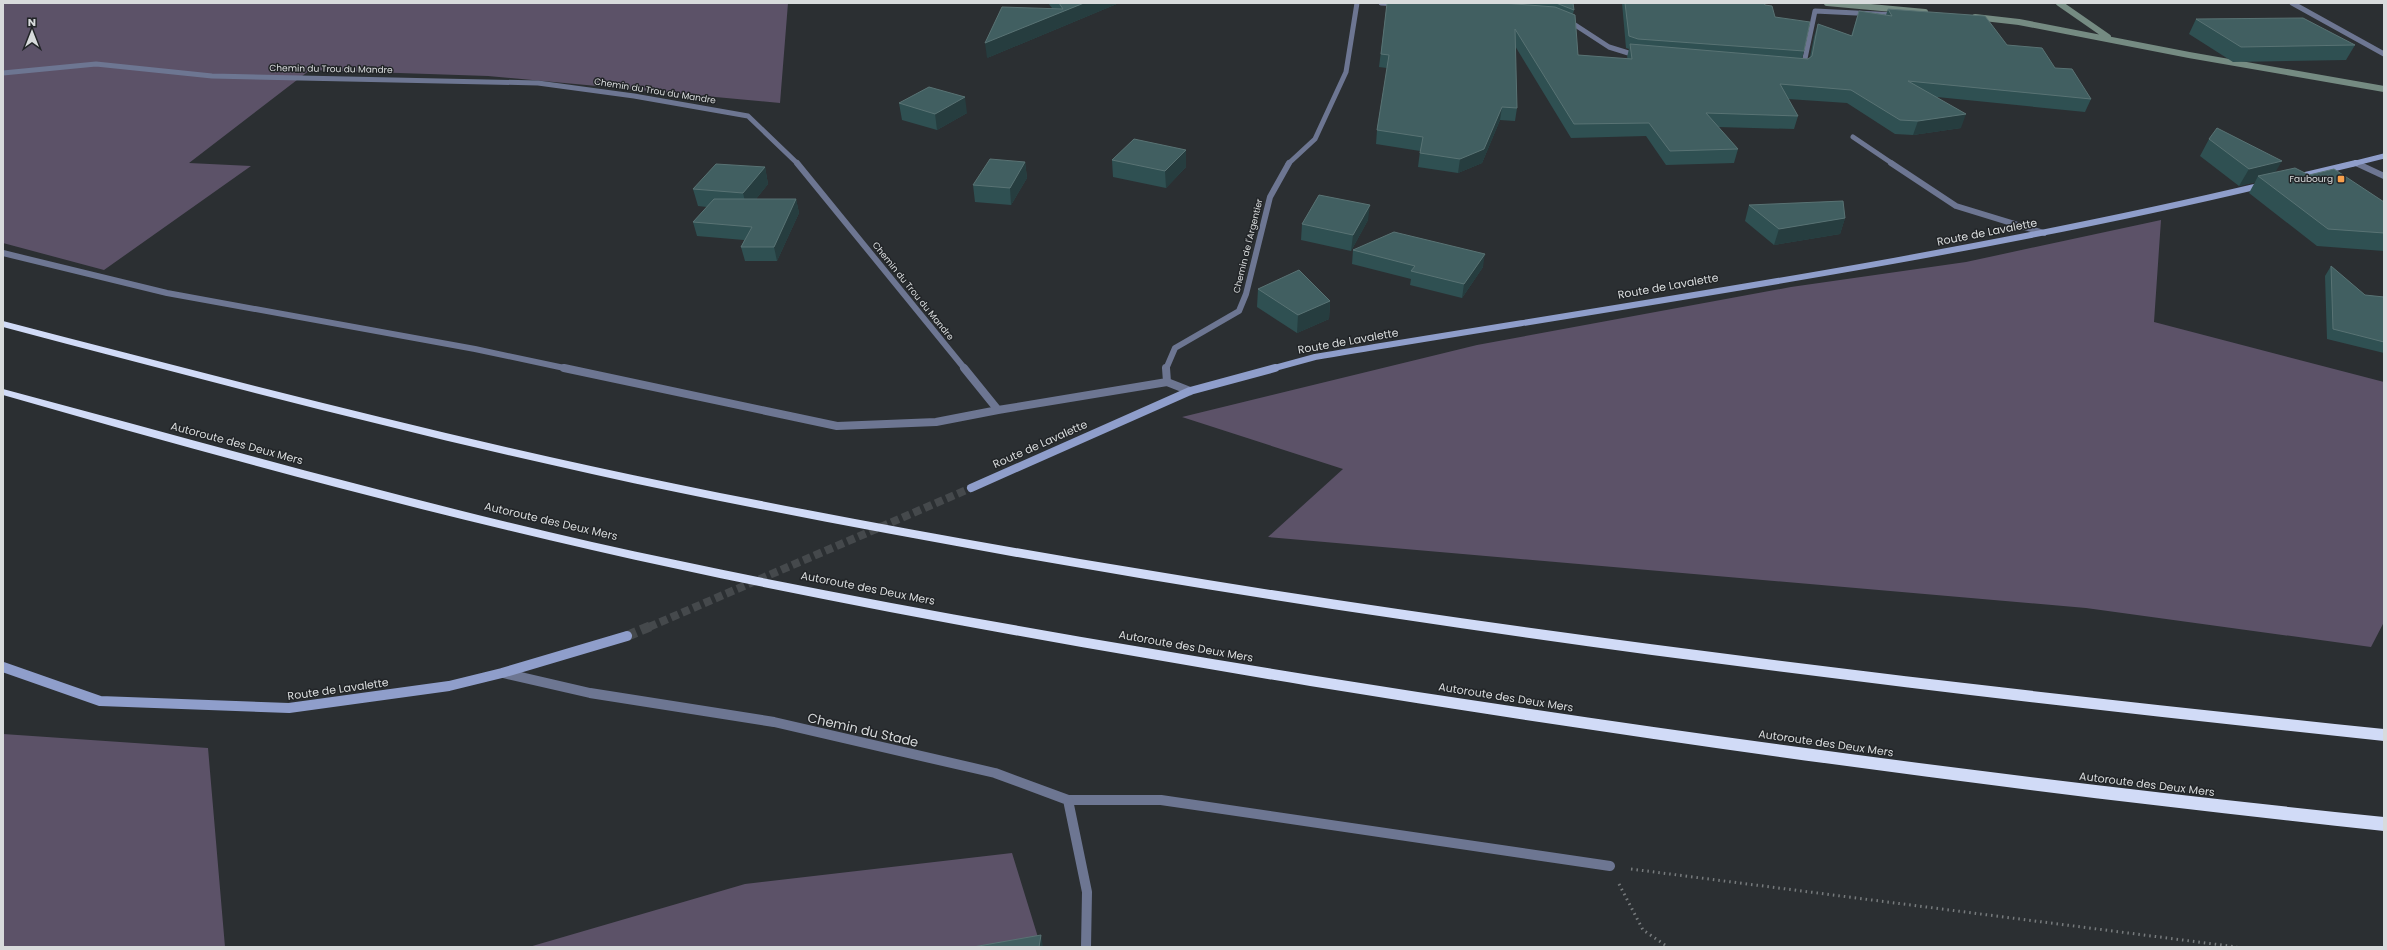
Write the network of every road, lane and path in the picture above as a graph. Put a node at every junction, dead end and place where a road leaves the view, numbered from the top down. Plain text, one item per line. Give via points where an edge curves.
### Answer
1 (1357, 3) edge
2 (1381, 3) edge
3 (2292, 3) edge
4 (1405, 5) edge
5 (1907, 15) edge
6 (1560, 17) edge
7 (2384, 54) edge
8 (1641, 56) edge
9 (1796, 67) edge
10 (3, 73) edge
11 (1853, 137) dead end
12 (2384, 156) edge
13 (2356, 163) junction
14 (2384, 176) edge
15 (2287, 179) edge
16 (2272, 183) edge
17 (2044, 233) junction
18 (3, 253) edge
19 (3, 324) edge
20 (1167, 382) junction
21 (1190, 391) junction
22 (3, 392) edge
23 (998, 410) junction
24 (971, 488) tunnel mouth
25 (627, 636) tunnel mouth
26 (3, 667) edge
27 (502, 673) junction
28 (2384, 734) edge
29 (1068, 800) junction
30 (2384, 824) edge
31 (1610, 866) junction
32 (1086, 947) edge
33 (1668, 947) edge
34 (2237, 947) edge

1 - 20 street, Chemin de l'Argentier via 1346,72 1315,139 1286,166 1270,197 1246,294 1239,311 1175,348 1166,366
2 - 4 street
3 - 7 street
5 - 9 street via 1815,11 1804,68
6 - 8 street via 1573,21 1599,42 1615,50
10 - 23 street, Chemin du Trou du Mandre via 96,64 212,76 538,84 634,96 748,116 791,155
11 - 17 street via 1956,206
12 - 13 main road
13 - 14 street
13 - 15 main road
16 - 17 main road, Route de Lavalette
17 - 21 main road, Route de Lavalette via 1924,256 1315,358
18 - 23 street via 168,293 475,349 837,426 936,422
19 - 28 highway via 324,407 673,487 943,539 1224,588 1615,646 2120,708
20 - 21 street
20 - 23 street
21 - 24 main road, Route de Lavalette
22 - 30 highway, Autoroute des Deux Mers via 244,460 592,546 875,604 1199,663 1617,729 2165,802
25 - 27 main road, Route de Lavalette
26 - 27 main road, Route de Lavalette via 100,701 289,708 448,686
27 - 29 street, Chemin du Stade via 590,693 781,724 995,773
29 - 31 street via 1161,800
29 - 32 street via 1087,892
31 - 33 path via 1643,930
31 - 34 path

